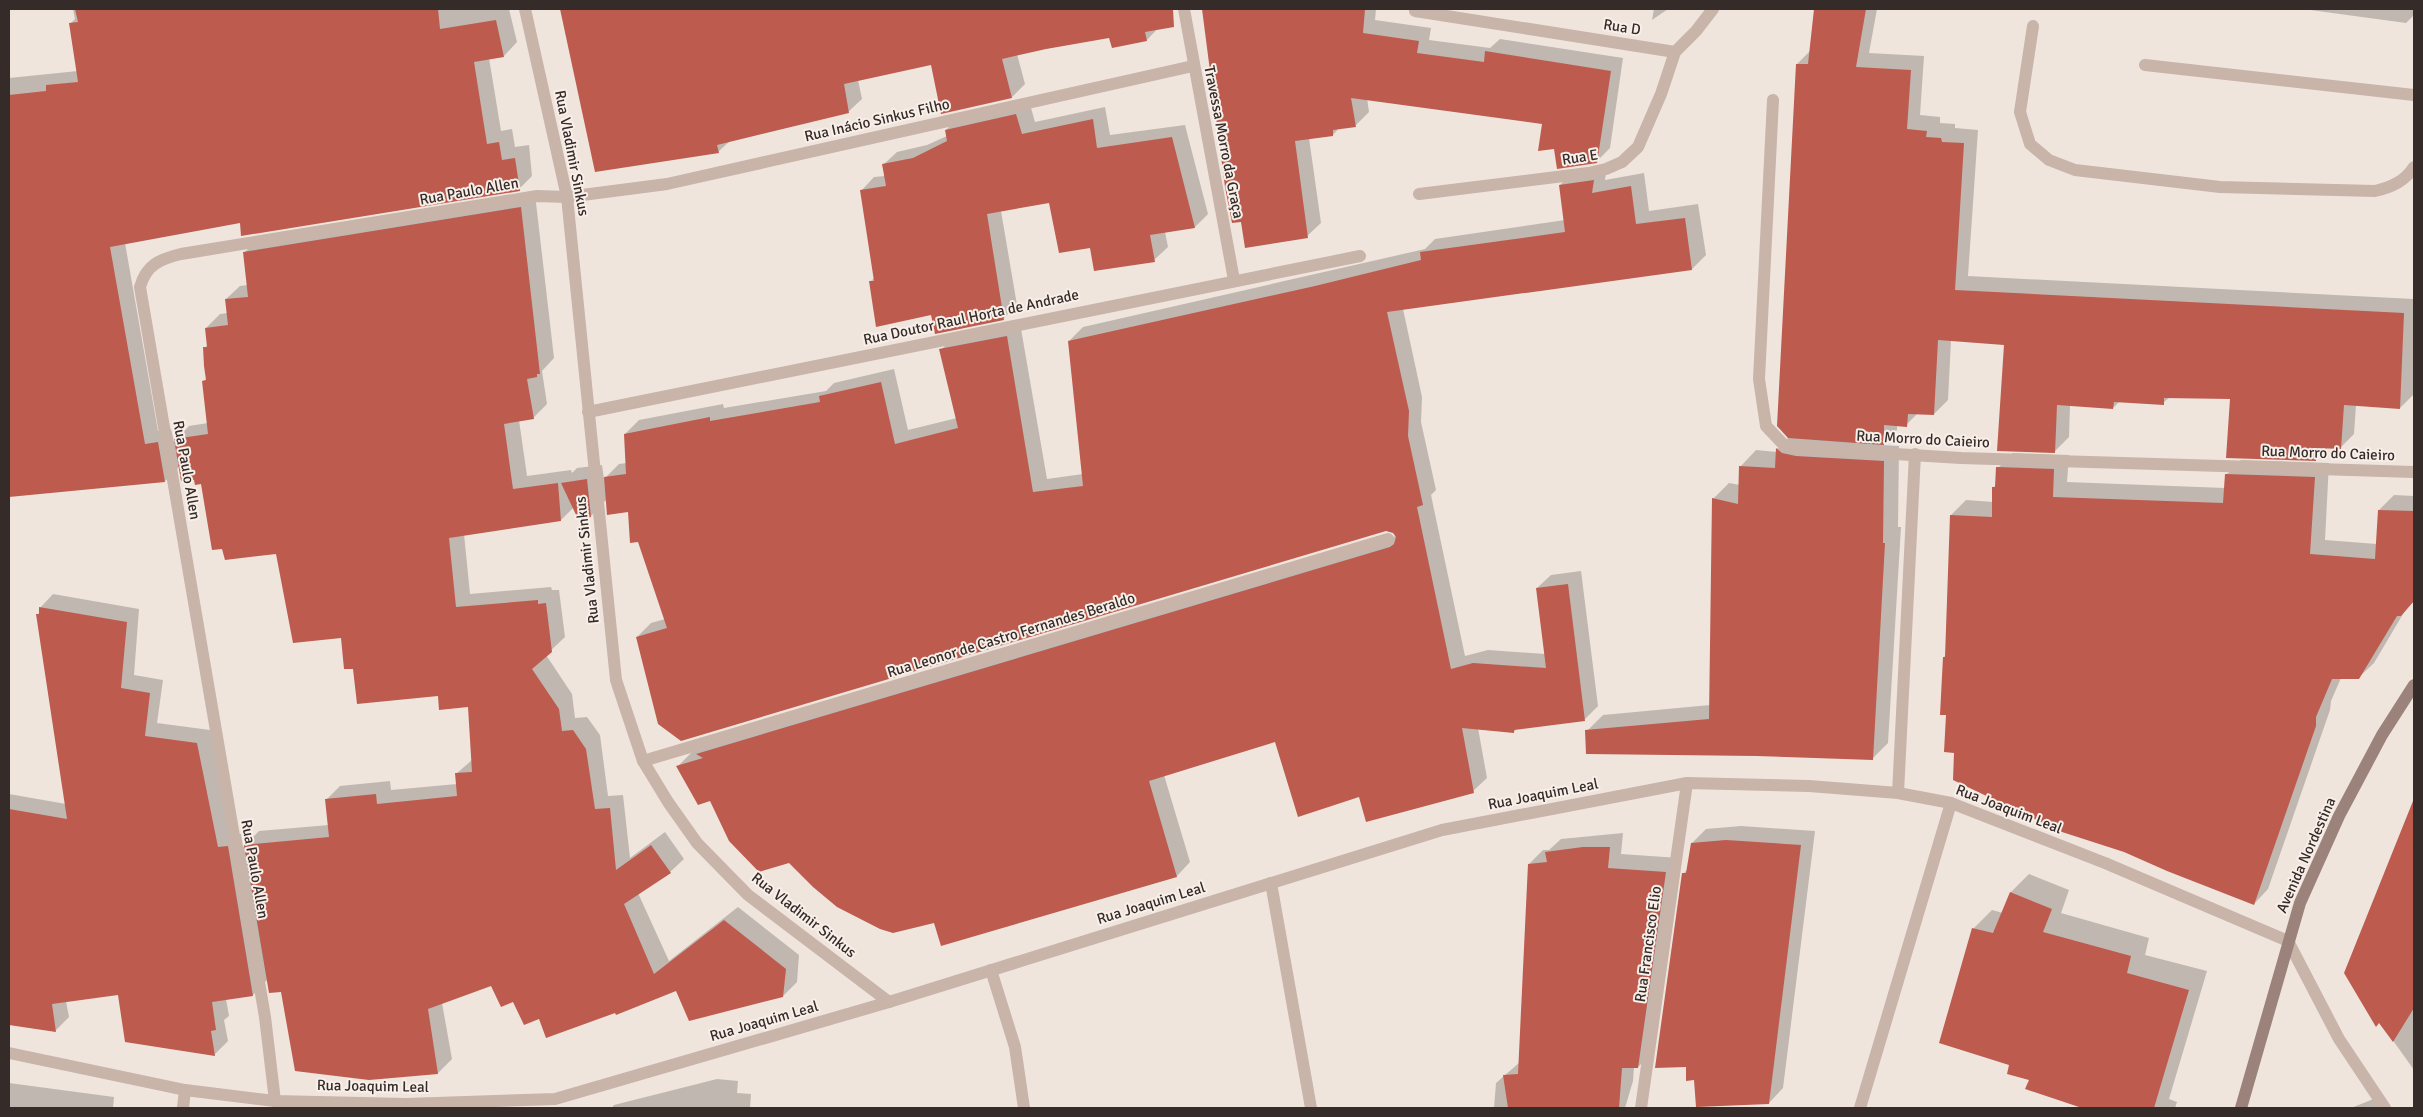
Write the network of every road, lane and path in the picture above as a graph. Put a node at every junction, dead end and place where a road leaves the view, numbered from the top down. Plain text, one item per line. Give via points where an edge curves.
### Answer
1 (525, 9) edge
2 (1184, 9) edge
3 (1713, 9) edge
4 (1415, 11) dead end
5 (2033, 26) dead end
6 (1675, 52) junction
7 (2145, 65) dead end
8 (1193, 66) junction
9 (2414, 95) edge
10 (1773, 100) dead end
11 (2414, 166) edge
12 (1419, 194) dead end
13 (567, 197) junction
14 (1360, 256) dead end
15 (1234, 280) junction
16 (588, 412) junction
17 (1915, 454) junction
18 (2414, 472) edge
19 (1388, 539) dead end
20 (2414, 685) edge
21 (643, 761) junction
22 (1687, 783) junction
23 (1898, 793) junction
24 (1951, 803) junction
25 (1271, 883) junction
26 (2288, 941) junction
27 (991, 970) junction
28 (889, 1002) junction
29 (9, 1053) edge
30 (185, 1090) junction
31 (275, 1101) junction
32 (555, 1104) edge
33 (183, 1108) edge
34 (1024, 1108) edge
35 (1312, 1108) edge
36 (1641, 1108) edge
37 (1860, 1108) edge
38 (2241, 1108) edge
39 (2385, 1108) edge

1 - 13 street, Rua Vladimir Sinkus
2 - 8 street, Travessa Morro da Graça
3 - 6 street
4 - 6 street, Rua D
5 - 11 street via 2020,112 2030,144 2049,160 2075,170 2220,187 2375,191 2403,180
6 - 12 street, Rua E via 1638,147 1622,162 1588,173
7 - 9 street
8 - 13 street, Rua Inácio Sinkus Filho via 667,184
8 - 15 street, Travessa Morro da Graça
10 - 17 street, Rua Morro do Caieiro via 1759,380 1766,426 1784,445 1796,448
13 - 16 street, Rua Vladimir Sinkus
13 - 31 street, Rua Paulo Allen via 537,196 181,254 162,258 142,279 140,287 264,1017
14 - 15 street, Rua Doutor Raul Horta de Andrade
15 - 16 street, Rua Doutor Raul Horta de Andrade
16 - 21 street, Rua Vladimir Sinkus via 616,680
17 - 18 street, Rua Morro do Caieiro
17 - 23 street
19 - 21 street, Rua Leonor de Castro Fernandes Beraldo
20 - 26 main road, Avenida Nordestina via 2382,734 2339,816 2300,903
21 - 28 street, Rua Vladimir Sinkus via 697,843 748,895
22 - 23 street, Rua Joaquim Leal via 1808,786
22 - 25 street, Rua Joaquim Leal via 1442,830
22 - 36 street, Rua Francisco Elio
23 - 24 street, Rua Joaquim Leal
24 - 26 street, Rua Joaquim Leal via 2105,863
24 - 37 street
25 - 27 street, Rua Joaquim Leal
25 - 35 street
26 - 38 main road, Avenida Nordestina
26 - 39 street via 2339,1039
27 - 28 street, Rua Joaquim Leal
27 - 34 street via 1015,1047
28 - 32 street, Rua Joaquim Leal
29 - 30 street, Rua Joaquim Leal
30 - 31 street, Rua Joaquim Leal
30 - 33 street
31 - 32 street, Rua Joaquim Leal

